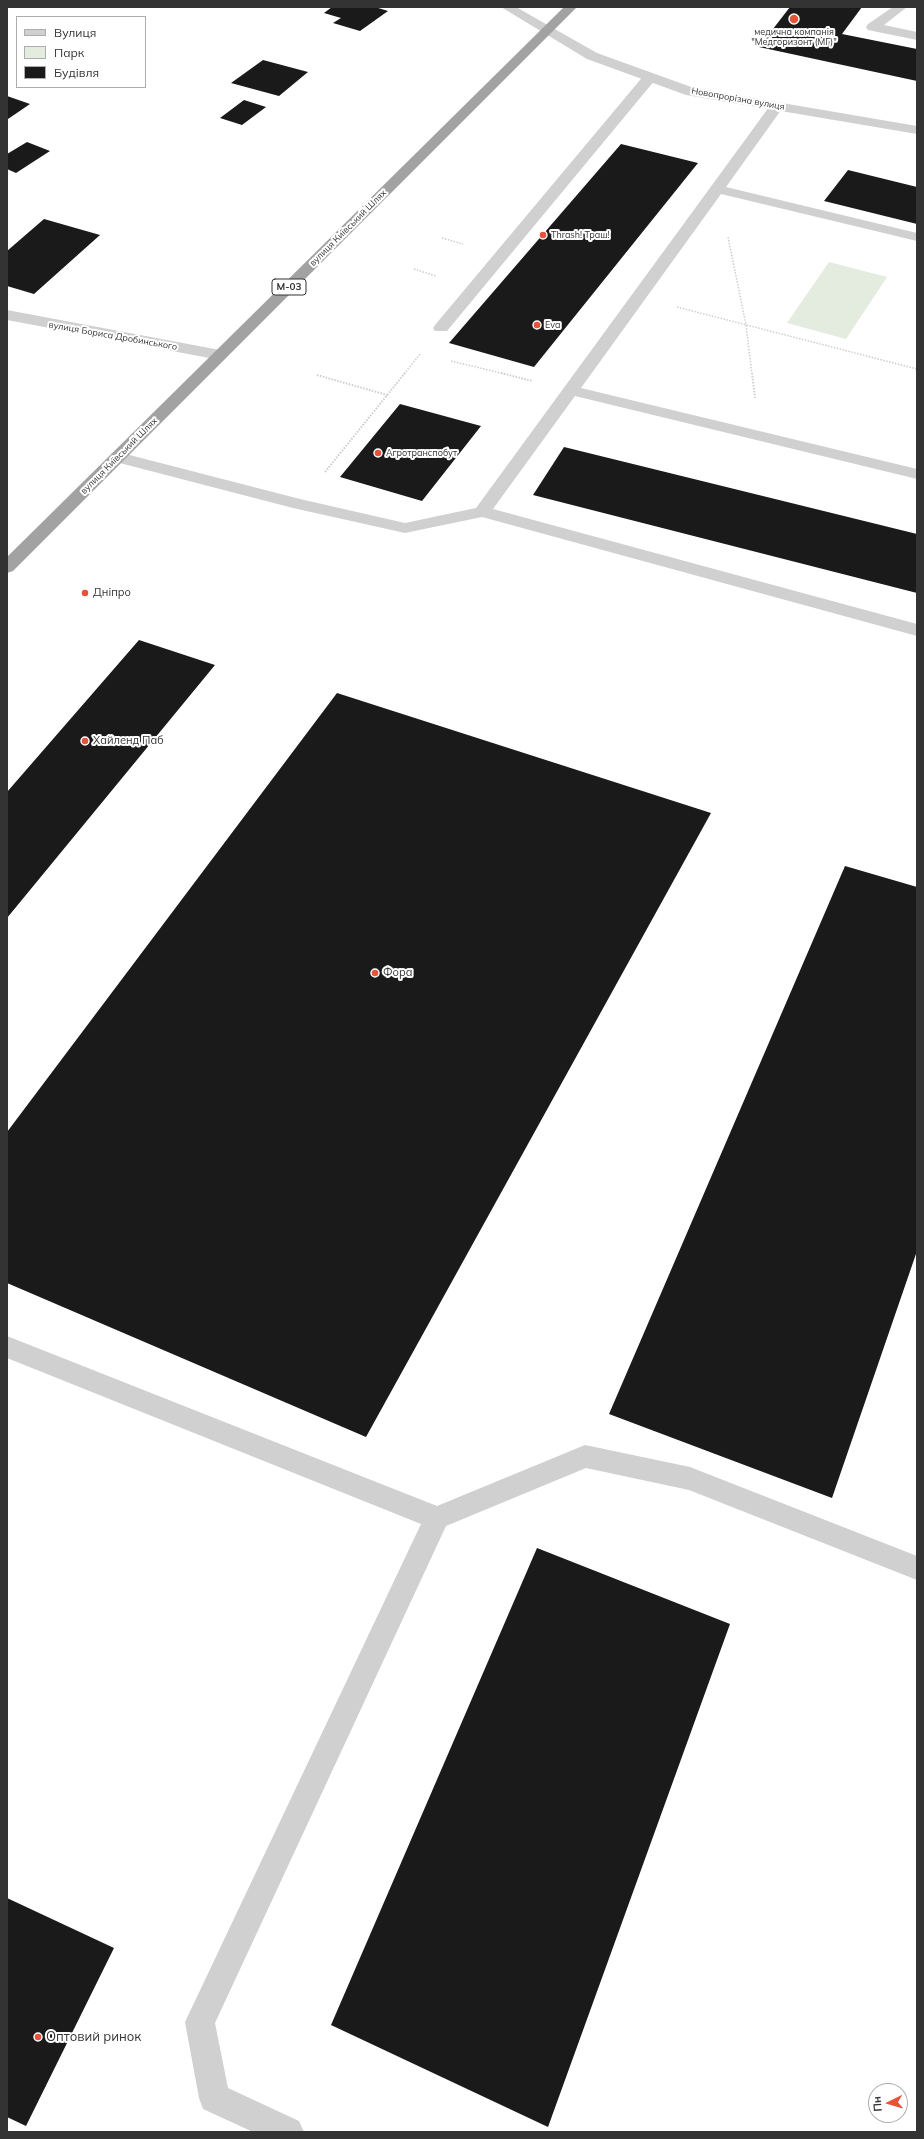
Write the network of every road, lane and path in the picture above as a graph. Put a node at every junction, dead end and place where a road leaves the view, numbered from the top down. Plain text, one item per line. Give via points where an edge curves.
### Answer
1 (507, 7) edge
2 (571, 7) edge
3 (901, 7) edge
4 (547, 30) junction
5 (917, 36) edge
6 (650, 77) junction
7 (777, 106) junction
8 (916, 129) edge
9 (718, 189) junction
10 (917, 236) edge
11 (639, 298) junction
12 (7, 315) edge
13 (746, 325) junction
14 (441, 328) joint
15 (420, 354) junction
16 (220, 355) junction
17 (428, 356) dead end
18 (450, 361) dead end
19 (917, 369) edge
20 (317, 375) dead end
21 (571, 390) junction
22 (387, 395) junction
23 (760, 436) junction
24 (118, 457) junction
25 (917, 474) edge
26 (299, 504) junction
27 (482, 512) junction
28 (7, 567) edge
29 (917, 630) edge
30 (7, 1347) edge
31 (437, 1518) junction
32 (917, 1568) edge
33 (288, 2132) edge

1 - 4 street, Новопрорізна вулиця
2 - 4 highway, вулиця Київський Шлях / М-03
3 - 5 street via 873,27
4 - 6 street, Новопрорізна вулиця via 592,56
4 - 16 highway, вулиця Київський Шлях / М-03
6 - 7 street, Новопрорізна вулиця via 691,92
6 - 14 street
7 - 8 street, Новопрорізна вулиця
7 - 9 street
9 - 10 street
9 - 11 street
9 - 13 path
11 - 13 path
11 - 21 street
12 - 16 street, вулиця Бориса Дробинського
13 - 19 path
13 - 23 path
14 - 15 path
15 - 17 path
15 - 22 path
16 - 24 highway, вулиця Київський Шлях / М-03
18 - 21 path
20 - 22 path
21 - 23 street
21 - 27 street
22 - 26 path
23 - 25 street
24 - 26 street
24 - 28 highway, вулиця Київський Шлях / М-03
26 - 27 street via 404,528
27 - 29 street
30 - 31 street
31 - 32 street via 585,1456 690,1479
31 - 33 street via 200,2022 214,2098

